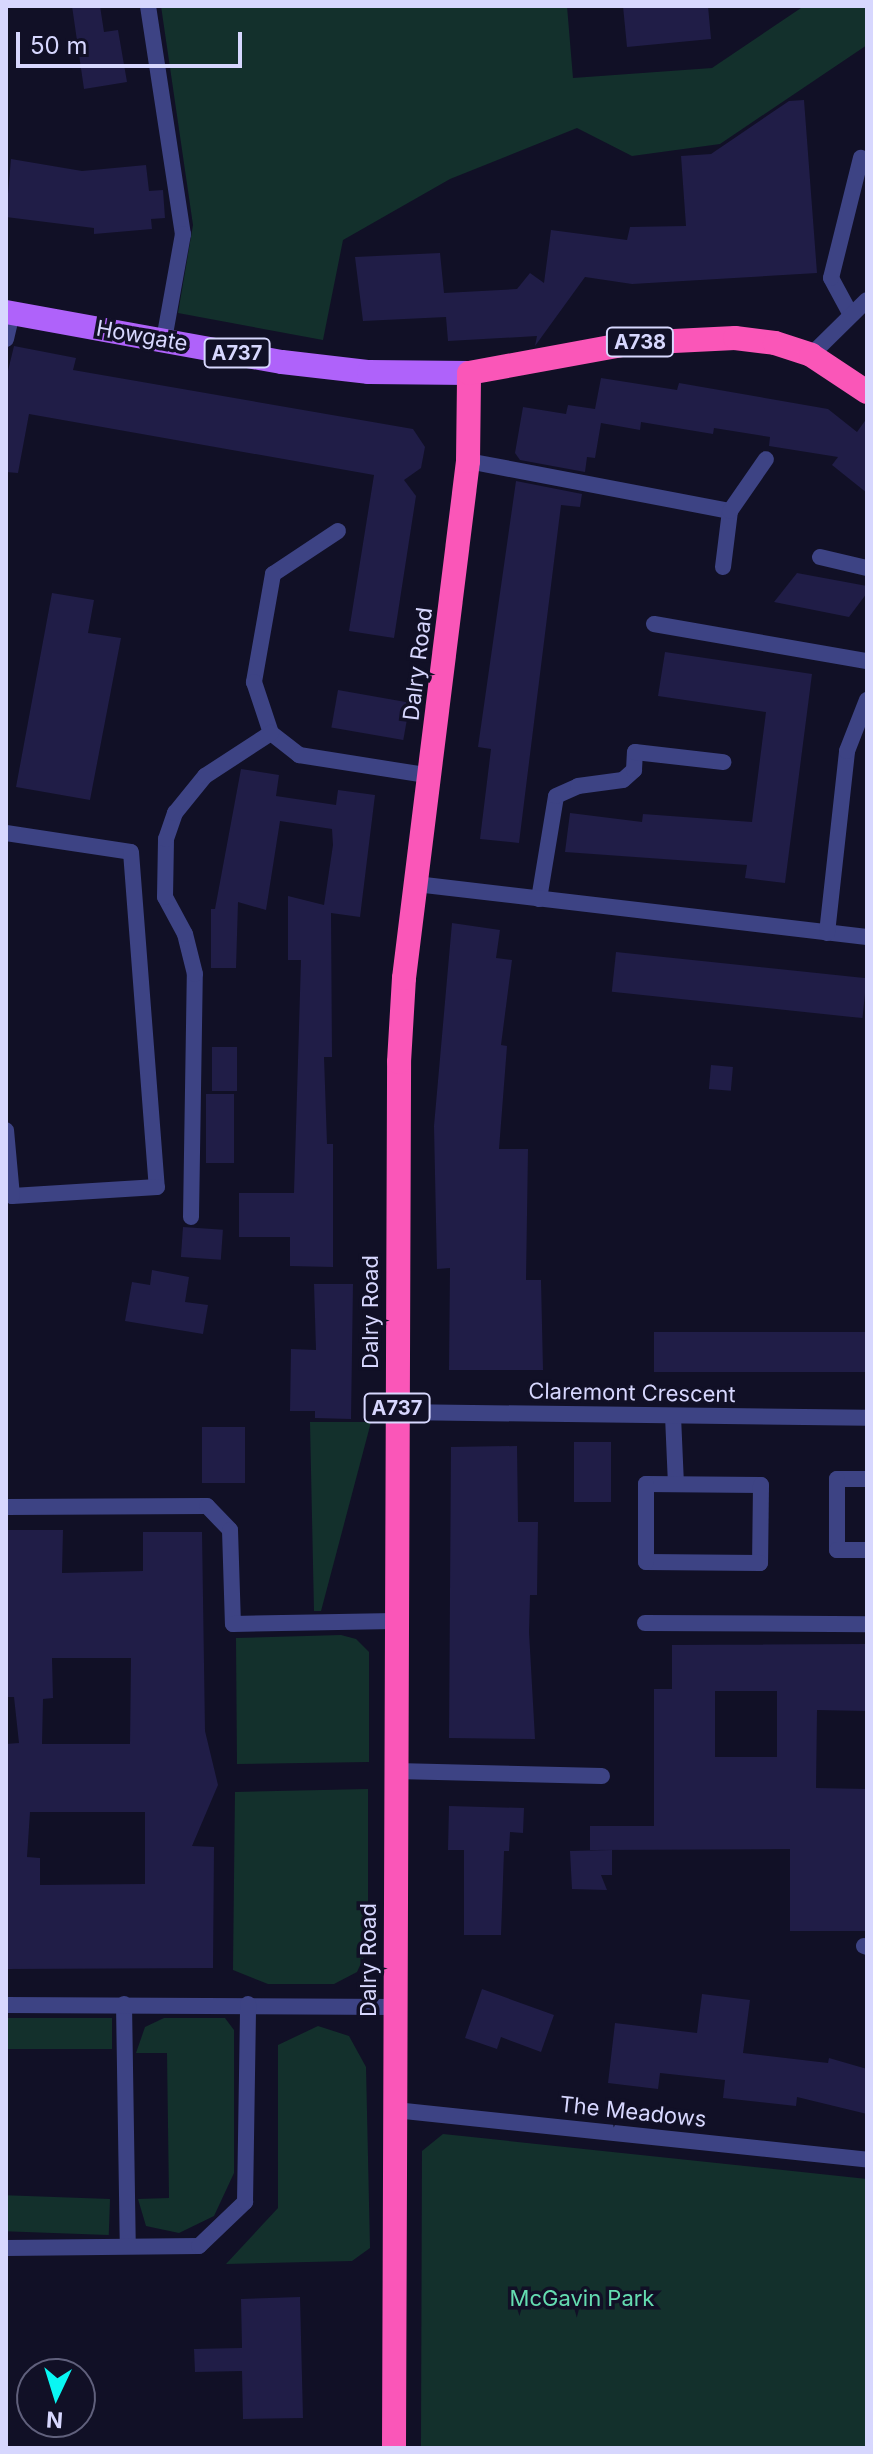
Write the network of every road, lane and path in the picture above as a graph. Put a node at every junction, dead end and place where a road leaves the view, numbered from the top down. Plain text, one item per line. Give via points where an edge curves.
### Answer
1 (148, 6) edge
2 (861, 158) dead end
3 (867, 300) edge
4 (9, 312) edge
5 (851, 315) junction
6 (6, 339) edge
7 (164, 340) junction
8 (811, 355) junction
9 (469, 373) junction
10 (867, 392) edge
11 (766, 459) dead end
12 (468, 461) junction
13 (730, 511) junction
14 (338, 531) dead end
15 (820, 557) dead end
16 (723, 567) dead end
17 (867, 568) edge
18 (654, 624) dead end
19 (867, 661) edge
20 (867, 700) edge
21 (271, 733) junction
22 (723, 762) dead end
23 (431, 776) junction
24 (6, 833) edge
25 (416, 884) junction
26 (539, 899) junction
27 (827, 933) junction
28 (867, 937) edge
29 (6, 1130) edge
30 (191, 1217) dead end
31 (397, 1412) junction
32 (673, 1416) junction
33 (867, 1418) edge
34 (867, 1479) edge
35 (676, 1484) junction
36 (6, 1507) edge
37 (867, 1550) edge
38 (395, 1621) junction
39 (645, 1623) dead end
40 (867, 1624) edge
41 (396, 1771) junction
42 (602, 1776) dead end
43 (124, 2004) junction
44 (248, 2004) junction
45 (6, 2005) edge
46 (395, 2007) junction
47 (395, 2110) junction
48 (867, 2160) edge
49 (128, 2246) junction
50 (6, 2248) edge
51 (394, 2448) edge

1 - 7 street via 183,234
2 - 5 street via 831,278
3 - 5 street
4 - 6 street
4 - 7 main road, Howgate / A737
5 - 8 street
7 - 9 main road, Howgate / A737 via 369,372
8 - 9 highway, A738 via 735,338 647,342
8 - 10 highway, A738
9 - 12 highway, Dalry Road / A737
11 - 13 street
12 - 13 street
12 - 23 highway, Dalry Road / A737
13 - 16 street
14 - 21 street via 273,574 254,682
15 - 17 street
18 - 19 street
20 - 27 street via 847,751
21 - 23 street via 299,755
21 - 30 street via 205,776 175,813 166,839 165,897 185,934 195,974
22 - 26 street via 635,752 634,770 623,780 564,790 553,808
23 - 25 highway, Dalry Road / A737
24 - 29 street via 131,852 157,1187 12,1196
25 - 26 street
25 - 31 highway, Dalry Road / A737 via 399,1062
26 - 27 street
27 - 28 street
31 - 32 street, Claremont Crescent
31 - 38 highway, Dalry Road / A737
32 - 33 street, Claremont Crescent
32 - 35 street
34 - 37 street via 837,1479 837,1550
35 - 35 street via 761,1485 760,1563 646,1562 646,1484
36 - 38 street via 207,1506 230,1530 233,1624
38 - 41 highway, Dalry Road / A737
39 - 40 street
41 - 42 street
41 - 46 highway, Dalry Road / A737
43 - 44 street
43 - 45 street
43 - 49 street
44 - 46 street
44 - 49 street via 245,2202 199,2246
46 - 47 highway, Dalry Road / A737
47 - 48 street, The Meadows
47 - 51 highway, Dalry Road / A737
49 - 50 street

